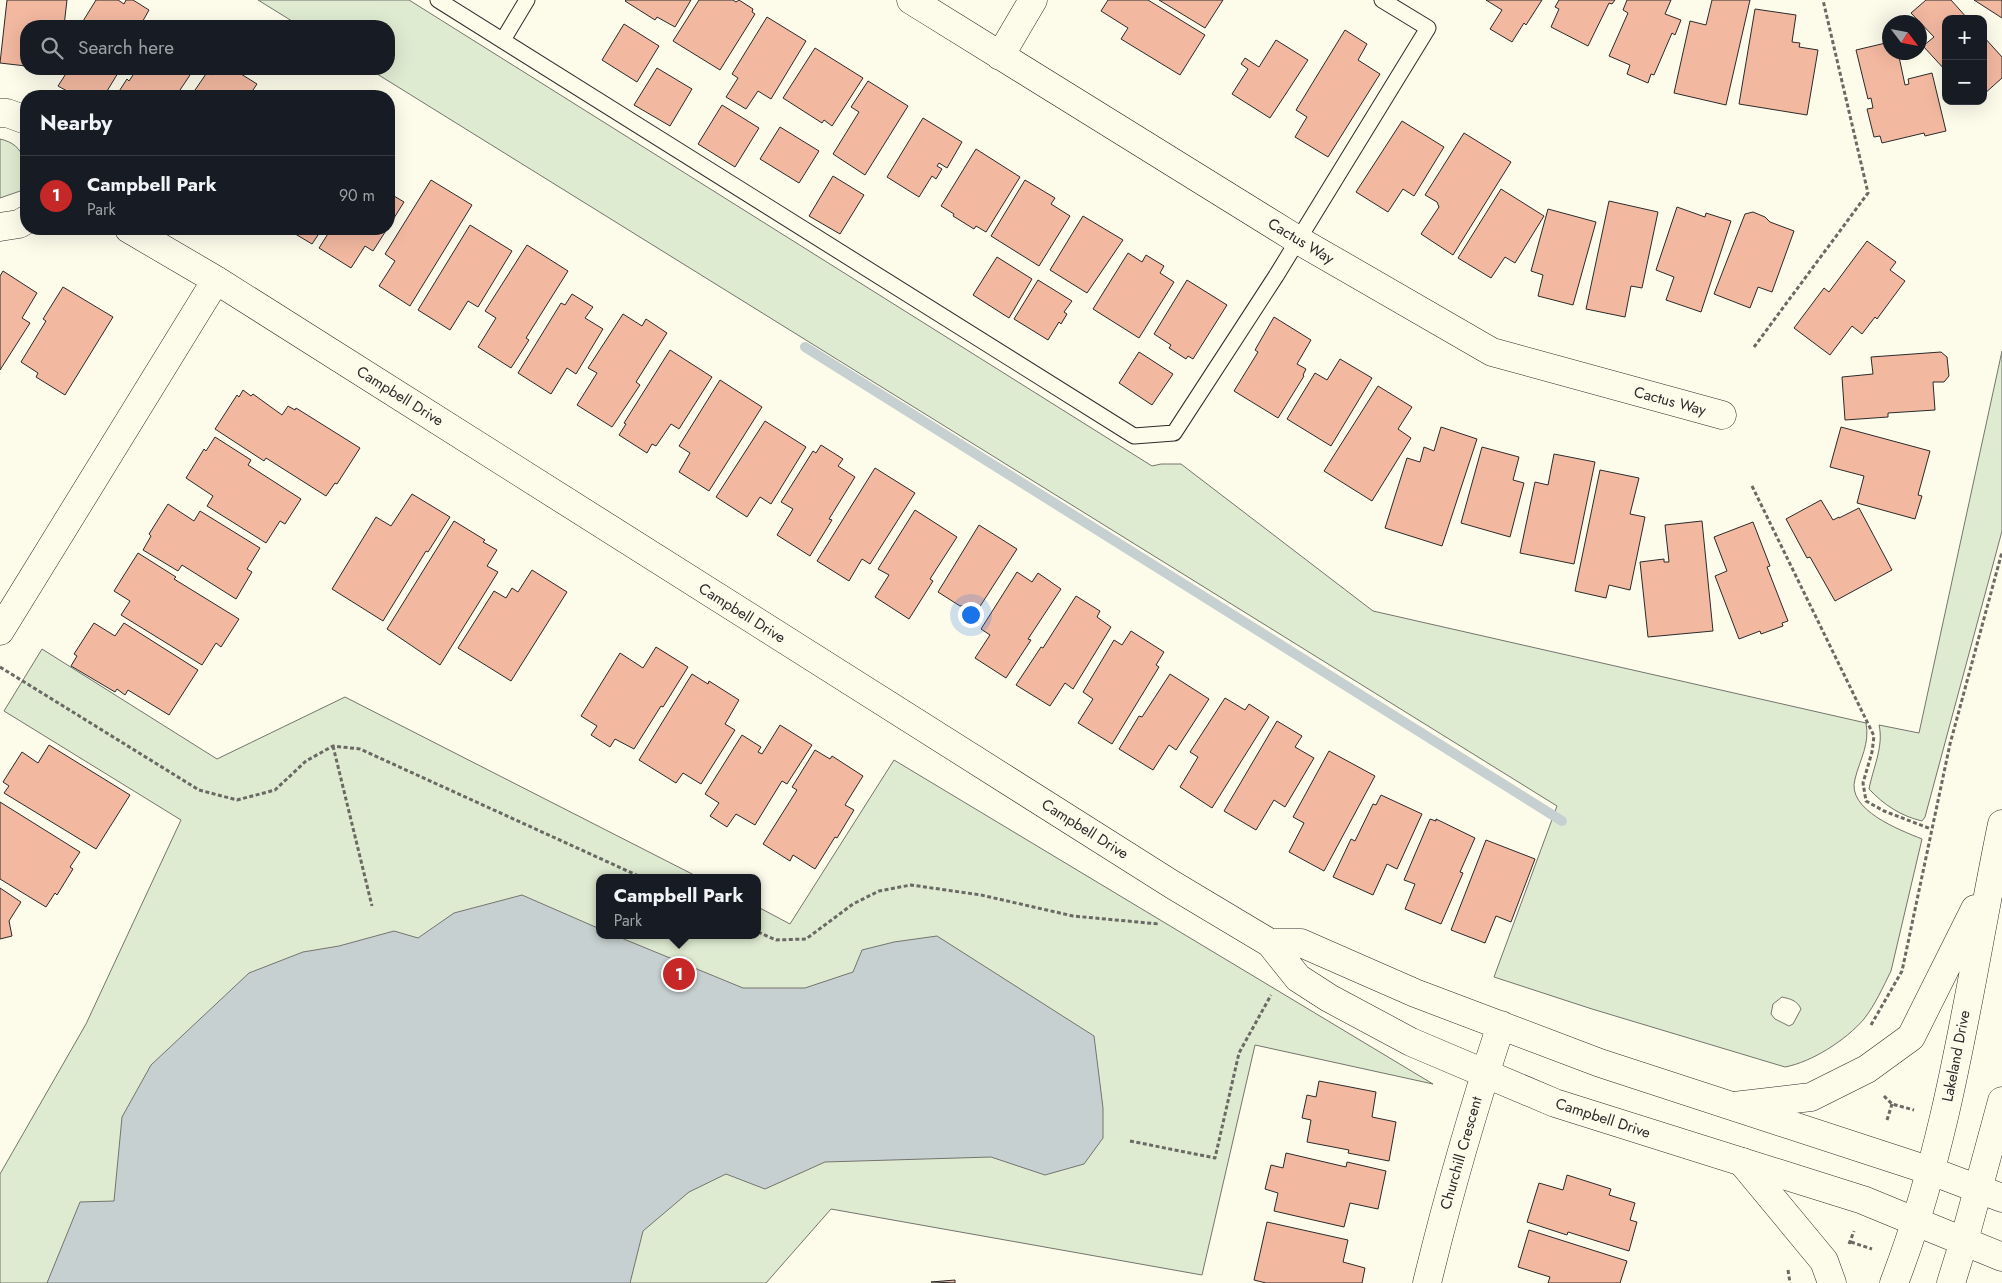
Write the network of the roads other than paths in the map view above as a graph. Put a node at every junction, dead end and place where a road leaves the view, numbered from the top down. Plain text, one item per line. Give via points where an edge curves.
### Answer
1 (438, 0) edge
2 (527, 0) edge
3 (911, 0) edge
4 (1033, 0) edge
5 (1382, 0) edge
6 (503, 40) junction
7 (1000, 56) junction
8 (0, 114) edge
9 (20, 118) edge
10 (20, 223) edge
11 (0, 227) edge
12 (139, 235) edge
13 (1298, 240) junction
14 (216, 280) junction
15 (1722, 415) dead end
16 (0, 631) edge
17 (2002, 824) edge
18 (1990, 879) junction
19 (1270, 943) junction
20 (1501, 1025) junction
21 (1484, 1074) junction
22 (2002, 1101) edge
23 (1734, 1106) junction
24 (1742, 1162) junction
25 (1931, 1171) junction
26 (1990, 1194) edge
27 (1914, 1221) junction
28 (1964, 1241) junction
29 (2002, 1257) edge
30 (1427, 1283) edge
31 (1832, 1283) edge
32 (1894, 1283) edge
33 (1951, 1283) edge

1 - 6 lane
2 - 6 lane
3 - 7 street, Cactus Way
4 - 7 street
5 - 13 lane via 1428,28
6 - 13 lane via 1134,436 1174,433
7 - 13 street, Cactus Way
8 - 9 street
10 - 11 street
12 - 14 street, Campbell Drive
13 - 15 street, Cactus Way via 1492,352
14 - 16 street
14 - 19 street, Campbell Drive via 1173,885
17 - 18 street, Lakeland Drive
18 - 23 street via 1911,1037 1867,1070 1811,1097
18 - 25 street, Lakeland Drive via 1944,1120
19 - 20 street via 1300,943 1415,993
19 - 21 street, Campbell Drive via 1298,978 1329,998 1412,1042
20 - 21 street, Churchill Crescent
20 - 23 street
21 - 24 street, Campbell Drive via 1555,1103
21 - 30 street, Churchill Crescent
22 - 26 street
23 - 25 street
24 - 27 street, Campbell Drive via 1863,1200
24 - 31 street via 1824,1261
25 - 26 street
25 - 27 street, Lakeland Drive
26 - 28 street
27 - 28 street, Campbell Drive
27 - 32 street, Lakeland Drive
28 - 29 street, Campbell Drive
28 - 33 street

